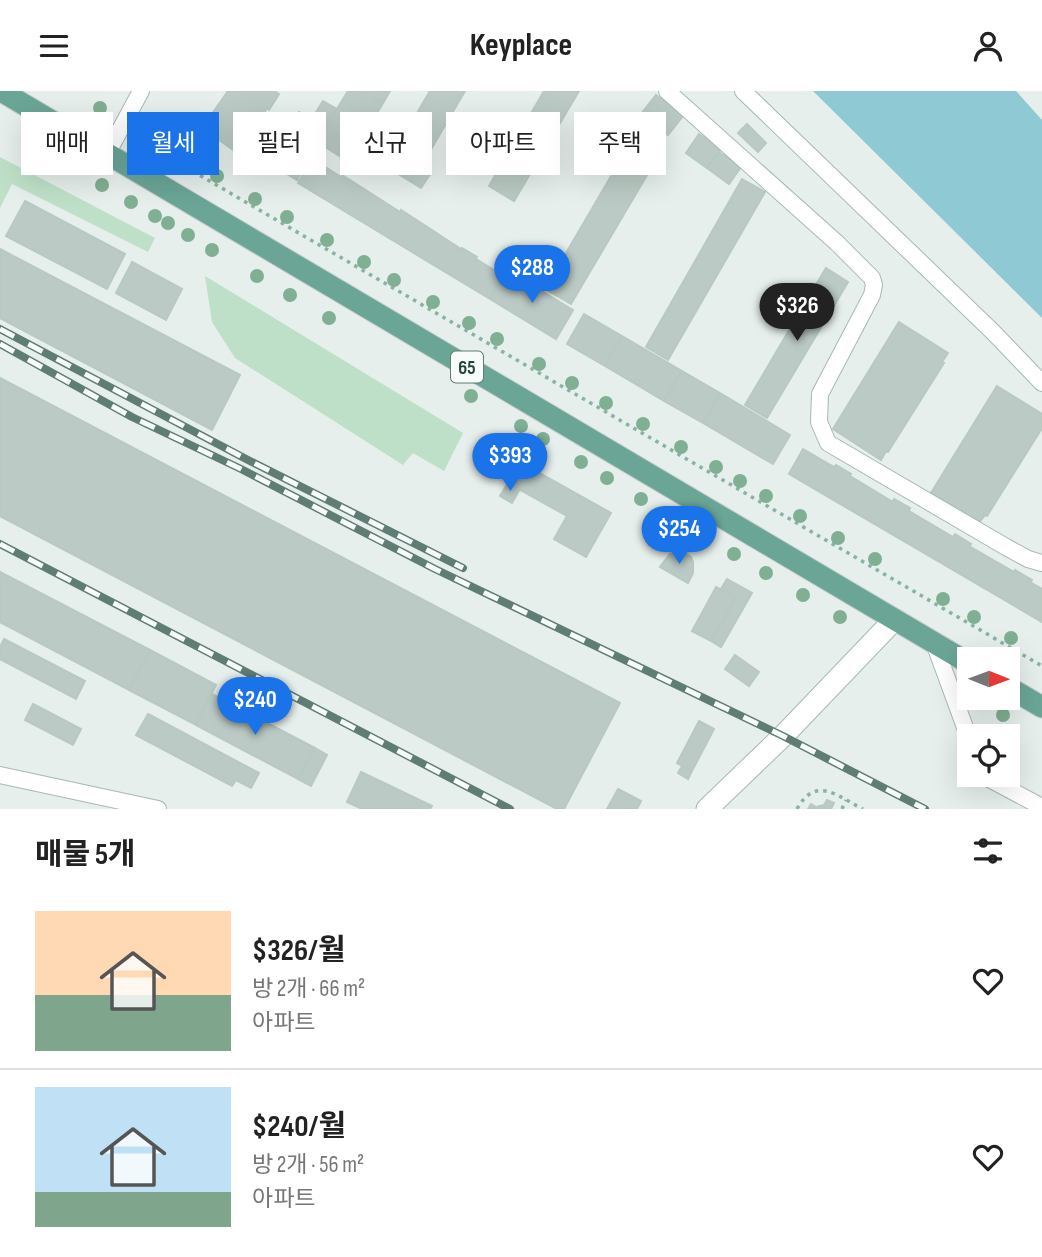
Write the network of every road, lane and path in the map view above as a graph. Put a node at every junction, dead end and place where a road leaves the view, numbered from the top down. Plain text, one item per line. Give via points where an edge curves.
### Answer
1 (1, 91) edge
2 (141, 91) edge
3 (667, 91) edge
4 (743, 91) edge
5 (36, 112) edge
6 (121, 129) junction
7 (113, 143) edge
8 (113, 158) edge
9 (1042, 383) edge
10 (1042, 562) edge
11 (894, 620) junction
12 (934, 643) junction
13 (957, 656) edge
14 (1042, 666) edge
15 (1020, 694) edge
16 (1042, 707) edge
17 (964, 724) edge
18 (0, 775) edge
19 (1004, 787) edge
20 (846, 800) junction
21 (1042, 807) edge
22 (158, 809) edge
23 (707, 809) edge
24 (797, 809) edge
25 (842, 809) edge
26 (863, 809) edge

1 - 5 main road, 65
2 - 6 street
3 - 10 street via 872,278 872,295 820,394 819,422 828,443 1006,548
4 - 9 street
6 - 7 street
6 - 14 path
8 - 11 main road, 65
11 - 12 main road, 65
11 - 23 main road
12 - 13 main road, 65
12 - 17 street
15 - 16 main road
18 - 22 street
19 - 21 street
20 - 24 path via 820,790 804,796
20 - 25 path
20 - 26 path

